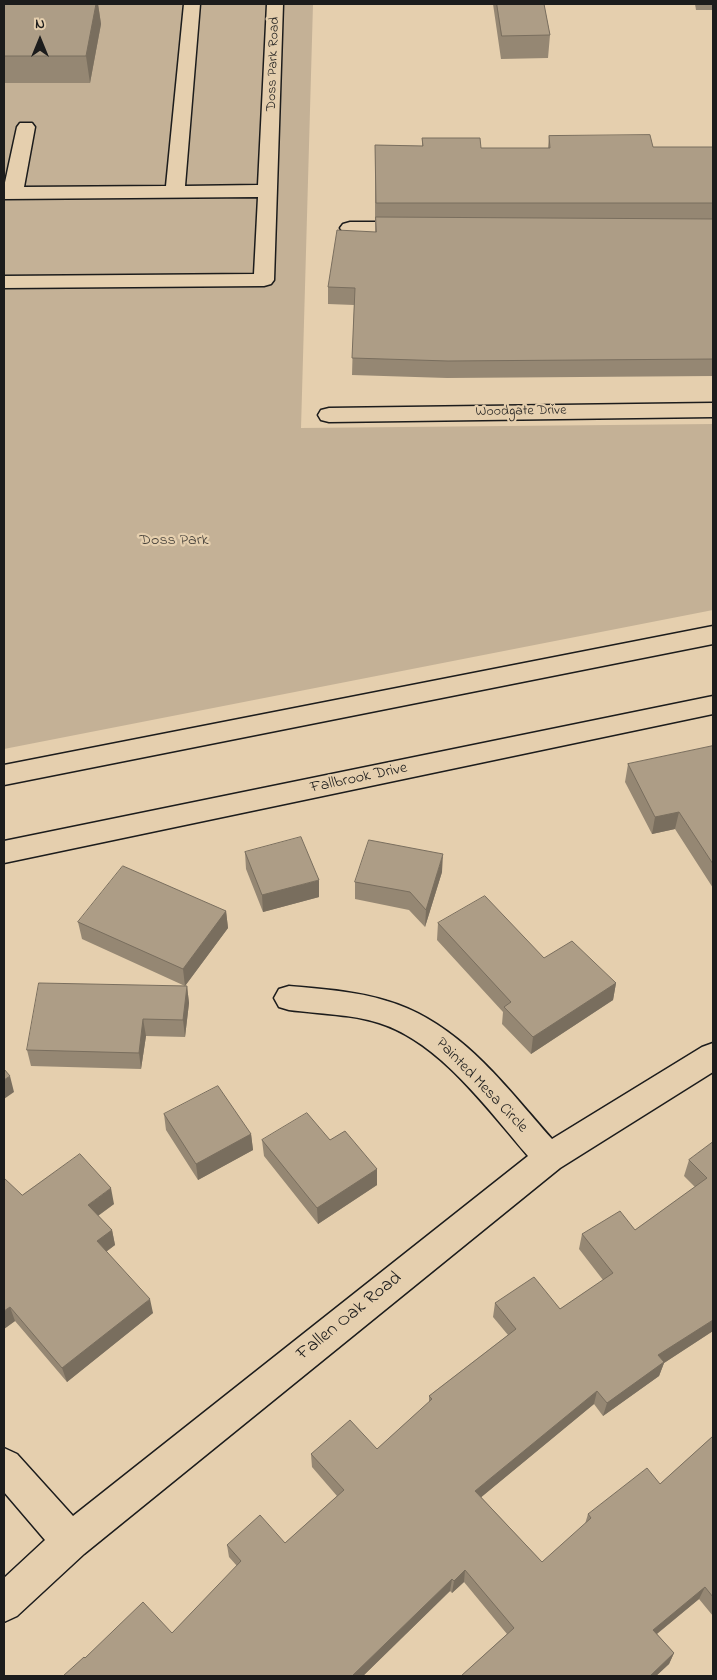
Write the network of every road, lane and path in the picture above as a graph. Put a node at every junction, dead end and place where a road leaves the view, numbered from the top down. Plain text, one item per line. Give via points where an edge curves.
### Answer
1 (192, 4) edge
2 (275, 4) edge
3 (26, 127) dead end
4 (268, 191) junction
5 (175, 192) junction
6 (8, 193) edge
7 (350, 228) dead end
8 (428, 228) edge
9 (4, 282) edge
10 (713, 410) edge
11 (329, 415) dead end
12 (713, 635) edge
13 (713, 705) edge
14 (4, 775) edge
15 (4, 852) edge
16 (289, 998) dead end
17 (713, 1056) edge
18 (549, 1158) junction
19 (4, 1466) edge
20 (71, 1541) junction
21 (4, 1602) edge

1 - 5 street
2 - 4 street, Doss Park Road
3 - 6 street
4 - 5 street
4 - 9 street, Doss Park Road via 264,280
5 - 6 street
7 - 8 street
10 - 11 street, Woodgate Drive
12 - 14 street
13 - 15 street, Fallbrook Drive
16 - 18 street, Painted Mesa Circle via 345,1004 389,1014 432,1036 472,1072
17 - 18 street, Fallen Oak Road
18 - 20 street, Fallen Oak Road
19 - 20 street
20 - 21 street, Fallen Oak Road

